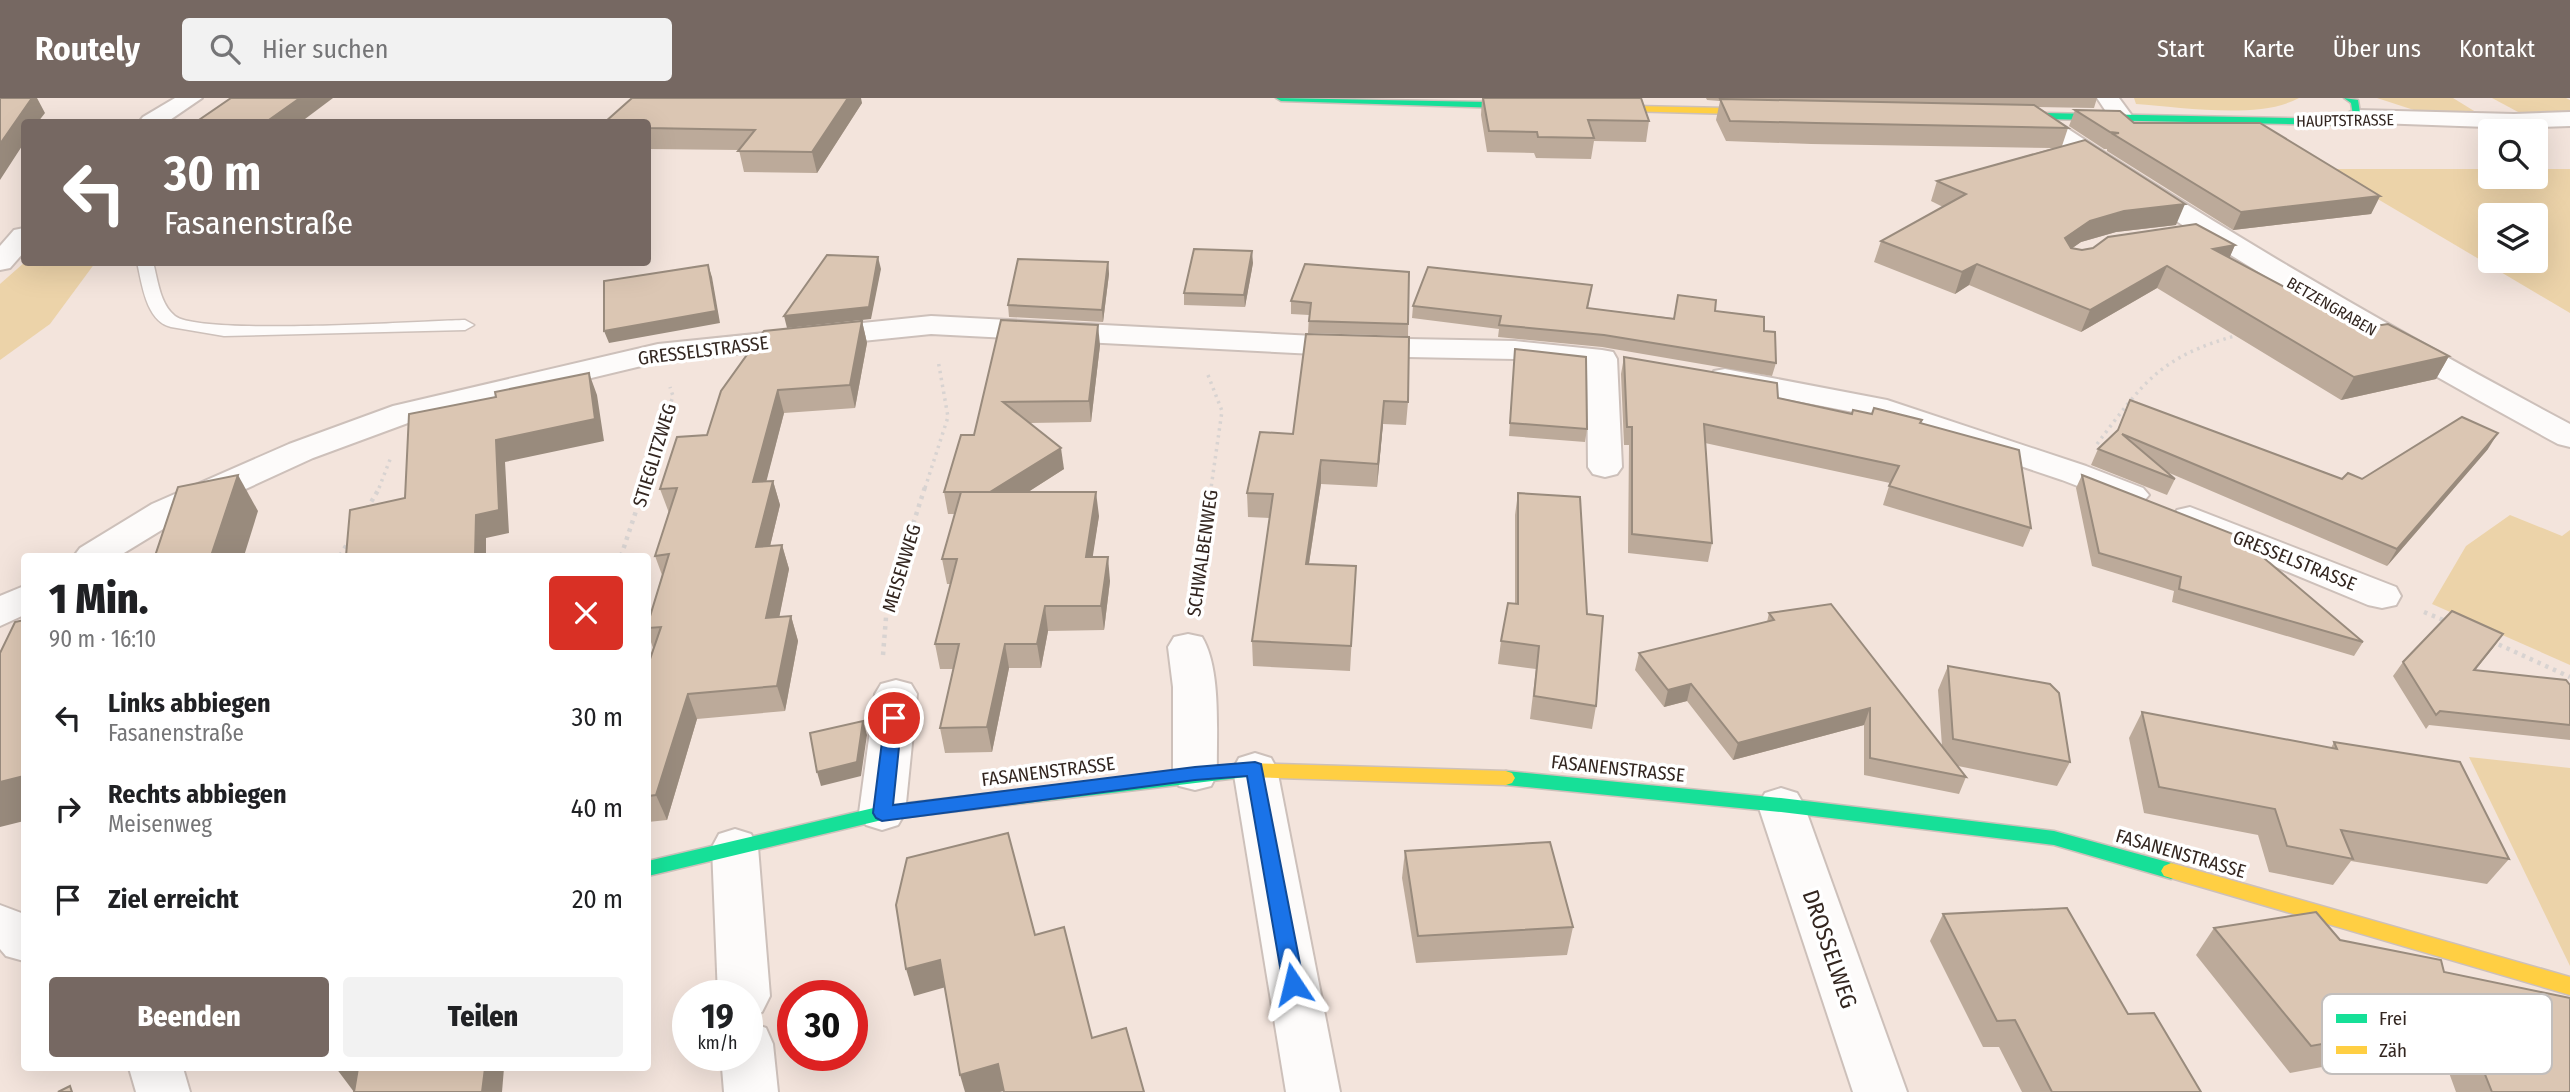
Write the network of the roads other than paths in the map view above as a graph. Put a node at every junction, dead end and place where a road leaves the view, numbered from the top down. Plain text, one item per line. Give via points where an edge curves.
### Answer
1 (191, 98) edge
2 (1281, 98) edge
3 (1550, 107) edge
4 (1578, 107) edge
5 (2114, 107) edge
6 (2353, 108) edge
7 (1787, 112) edge
8 (1979, 115) edge
9 (2031, 115) junction
10 (155, 119) edge
11 (2570, 119) edge
12 (2207, 231) junction
13 (2168, 237) edge
14 (21, 239) edge
15 (0, 262) edge
16 (146, 266) edge
17 (465, 325) dead end
18 (1694, 373) edge
19 (2570, 437) edge
20 (1605, 467) dead end
21 (98, 553) edge
22 (2382, 596) road end
23 (21, 600) edge
24 (0, 613) edge
25 (1188, 647) road end
26 (896, 694) road end
27 (1255, 769) junction
28 (1195, 774) junction
29 (1781, 805) junction
30 (882, 813) junction
31 (735, 847) junction
32 (651, 868) edge
33 (0, 925) edge
34 (21, 938) edge
35 (743, 980) edge
36 (2570, 986) edge
37 (157, 1071) edge
38 (749, 1071) edge
39 (163, 1092) edge
40 (751, 1092) edge
41 (1313, 1092) edge
42 (1880, 1092) edge

1 - 10 street
2 - 3 street
4 - 7 street
5 - 6 street, HAUPTSTRASSE via 2337,122
5 - 9 street, HAUPTSTRASSE
6 - 11 street, HAUPTSTRASSE
8 - 9 street, HAUPTSTRASSE
9 - 12 street, BETZENGRABEN
12 - 13 street
12 - 19 street, BETZENGRABEN via 2329,305
14 - 15 street
16 - 17 lane via 155,303 171,322 224,331
18 - 22 street, GRESSELSTRASSE via 1876,407 2074,473
20 - 21 street, GRESSELSTRASSE via 1615,361 1515,350 1354,347 931,325 658,353 405,413 301,451 165,512
23 - 24 street
25 - 28 street via 1194,687
26 - 30 street
27 - 28 street, FASANENSTRASSE
27 - 29 street, FASANENSTRASSE via 1503,778
27 - 41 street
28 - 30 street, FASANENSTRASSE
29 - 36 street, FASANENSTRASSE via 2054,838
29 - 42 street, DROSSELWEG
30 - 31 street, FASANENSTRASSE
31 - 32 street, FASANENSTRASSE
31 - 35 street
33 - 34 street
37 - 39 street
38 - 40 street

